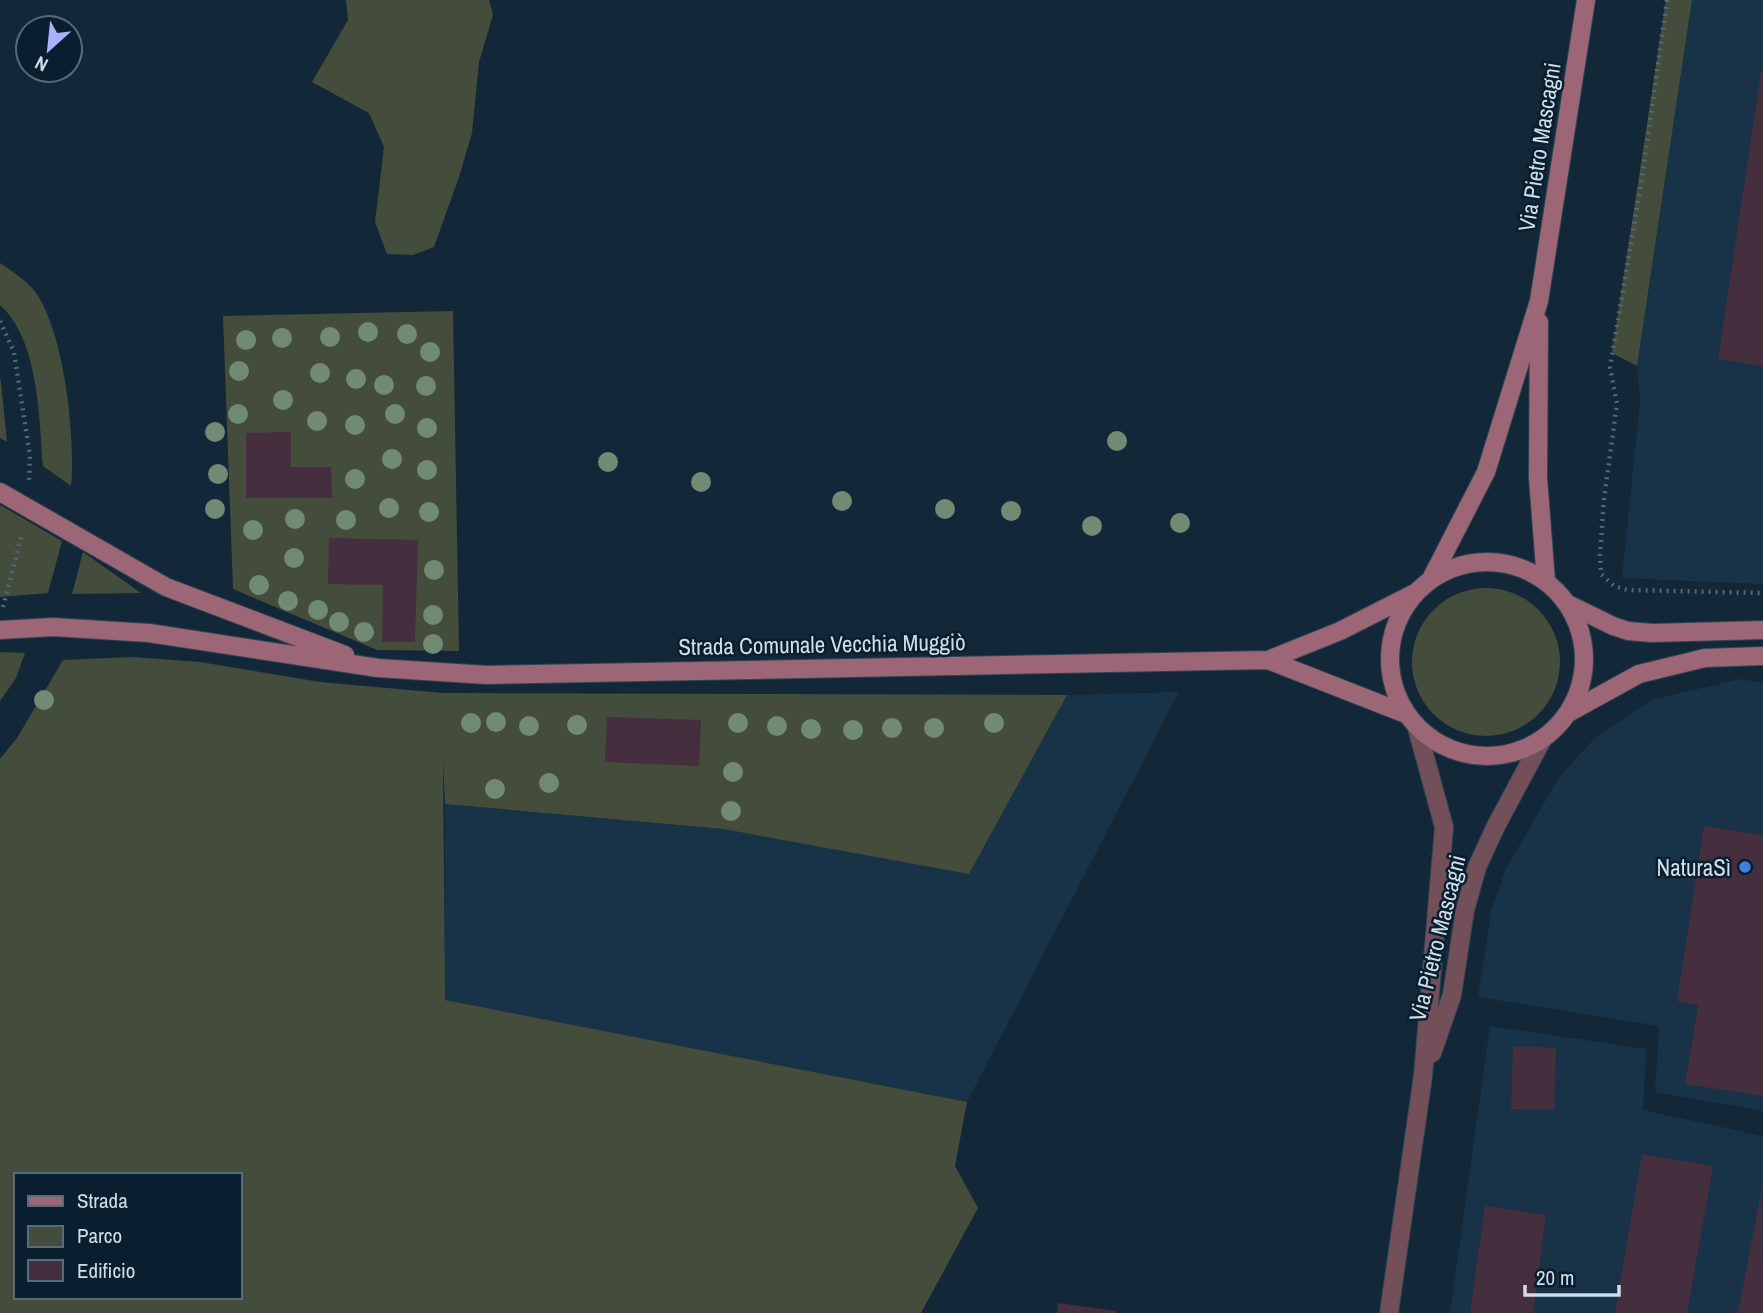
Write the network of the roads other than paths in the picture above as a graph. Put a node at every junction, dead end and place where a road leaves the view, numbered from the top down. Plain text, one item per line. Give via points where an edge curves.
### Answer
1 (1586, 0) edge
2 (1539, 301) junction
3 (0, 492) edge
4 (1431, 579) junction
5 (1546, 581) junction
6 (1415, 593) junction
7 (1568, 604) junction
8 (0, 630) edge
9 (1763, 630) edge
10 (1763, 656) edge
11 (1268, 660) junction
12 (378, 668) junction
13 (1570, 712) junction
14 (1411, 721) junction
15 (1542, 740) junction
16 (1423, 1076) junction
17 (1389, 1313) edge

1 - 2 main road, Via Pietro Mascagni
2 - 4 main road, Via Pietro Mascagni via 1486,472
2 - 5 main road, Via Pietro Mascagni via 1538,478
3 - 12 main road, Strada Comunale Vecchia Muggiò via 166,587
4 - 5 main road via 1458,566 1489,562 1519,567
4 - 6 main road
5 - 7 main road
6 - 11 main road
6 - 14 main road via 1396,620 1389,652 1392,684
7 - 9 main road via 1628,631
7 - 13 main road via 1584,646 1580,692
8 - 12 main road, Strada Comunale Vecchia Muggiò via 53,627 149,633
10 - 13 main road via 1705,658 1639,674
11 - 12 main road, Strada Comunale Vecchia Muggiò via 487,674
11 - 14 main road
13 - 15 main road
14 - 15 main road via 1455,752 1500,757
14 - 16 street, Via Pietro Mascagni via 1444,827
15 - 16 street, Via Pietro Mascagni via 1477,867 1465,910 1452,995
16 - 17 street, Via Pietro Mascagni

